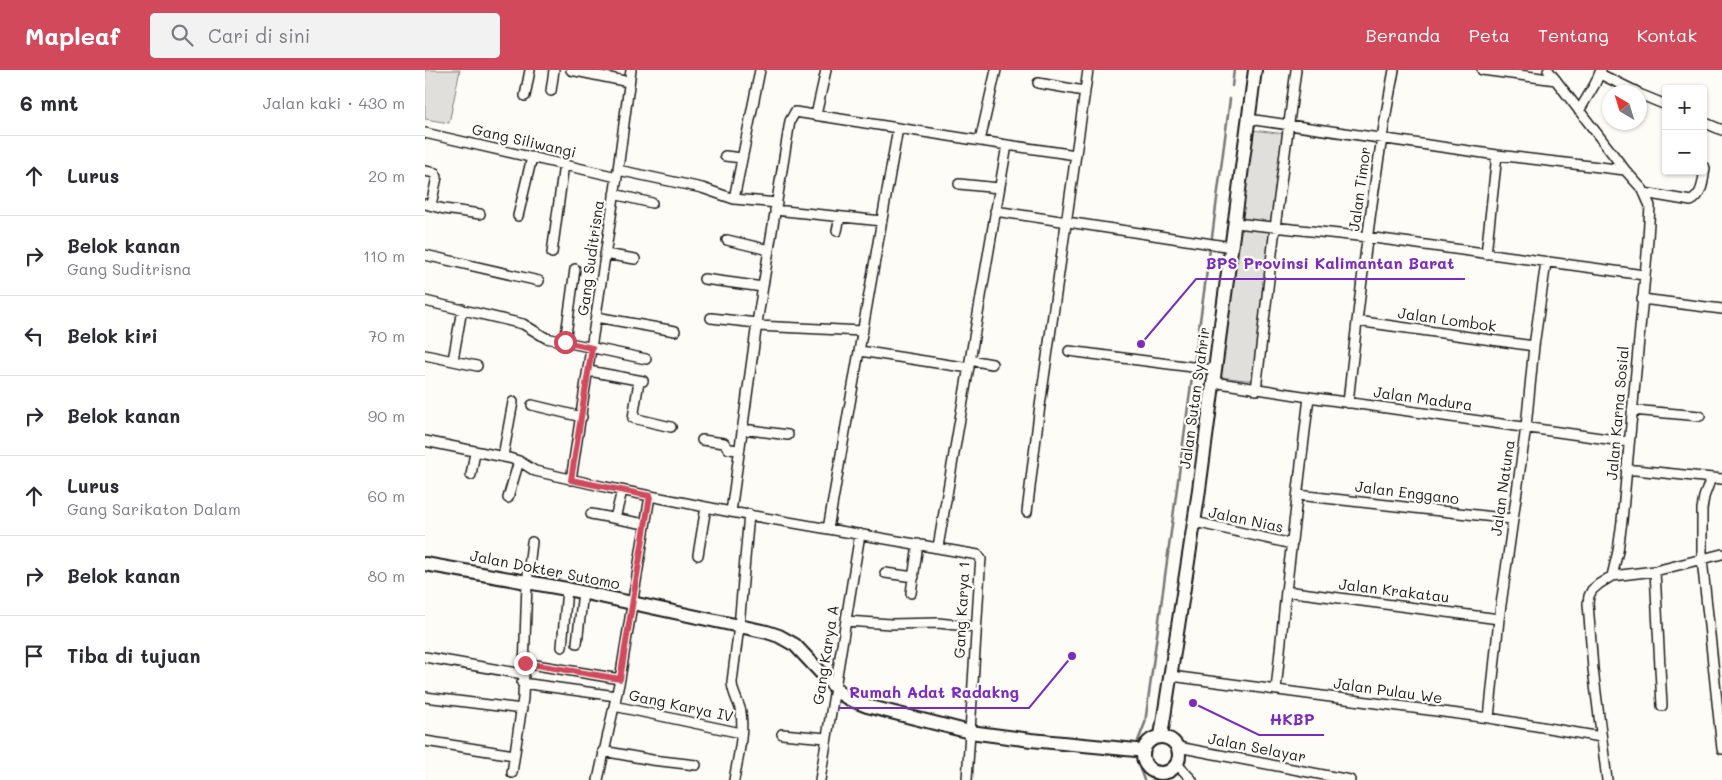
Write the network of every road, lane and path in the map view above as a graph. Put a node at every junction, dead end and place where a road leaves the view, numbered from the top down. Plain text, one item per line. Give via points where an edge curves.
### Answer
1 (530, 70) edge
2 (554, 70) edge
3 (571, 70) edge
4 (631, 70) edge
5 (761, 70) edge
6 (826, 70) edge
7 (996, 70) edge
8 (1087, 70) edge
9 (1255, 70) edge
10 (1295, 70) edge
11 (1394, 70) edge
12 (1482, 70) edge
13 (1548, 70) edge
14 (1601, 72) edge
15 (1556, 80) junction
16 (629, 82) junction
17 (1038, 83) dead end
18 (1624, 85) edge
19 (1084, 91) junction
20 (551, 92) dead end
21 (525, 96) dead end
22 (1647, 97) edge
23 (1662, 103) edge
24 (1579, 111) junction
25 (816, 114) junction
26 (1248, 119) junction
27 (1288, 124) junction
28 (1707, 124) edge
29 (898, 128) junction
30 (1722, 130) edge
31 (425, 132) edge
32 (1381, 139) junction
33 (980, 141) junction
34 (1007, 146) junction
35 (1076, 155) junction
36 (1497, 155) junction
37 (725, 156) dead end
38 (532, 157) junction
39 (742, 158) junction
40 (564, 164) junction
41 (1625, 170) junction
42 (425, 171) edge
43 (618, 173) junction
44 (1704, 175) edge
45 (959, 184) dead end
46 (999, 188) junction
47 (1644, 193) junction
48 (614, 194) junction
49 (734, 199) junction
50 (652, 203) dead end
51 (428, 204) edge
52 (776, 206) junction
53 (995, 211) junction
54 (480, 214) dead end
55 (518, 216) dead end
56 (839, 217) junction
57 (883, 222) junction
58 (1066, 222) junction
59 (1235, 223) junction
60 (1275, 228) junction
61 (837, 231) dead end
62 (1367, 237) junction
63 (727, 240) dead end
64 (1232, 247) junction
65 (769, 250) junction
66 (552, 253) dead end
67 (605, 254) junction
68 (1486, 254) junction
69 (425, 255) edge
70 (635, 259) dead end
71 (1546, 262) junction
72 (575, 270) dead end
73 (1644, 275) junction
74 (705, 279) dead end
75 (539, 280) dead end
76 (763, 287) junction
77 (1642, 299) junction
78 (425, 302) edge
79 (462, 309) junction
80 (1722, 309) edge
81 (596, 317) junction
82 (711, 318) dead end
83 (1357, 320) junction
84 (757, 324) junction
85 (675, 331) dead end
86 (863, 331) junction
87 (565, 342) junction
88 (1534, 346) junction
89 (592, 348) junction
90 (860, 351) junction
91 (1069, 351) dead end
92 (425, 355) edge
93 (646, 359) dead end
94 (453, 360) junction
95 (969, 364) junction
96 (992, 364) dead end
97 (477, 366) dead end
98 (589, 371) junction
99 (1214, 376) junction
100 (1256, 390) junction
101 (1309, 397) junction
102 (513, 402) dead end
103 (1347, 403) junction
104 (532, 405) dead end
105 (1632, 410) junction
106 (1700, 416) dead end
107 (581, 417) junction
108 (671, 427) dead end
109 (1526, 427) junction
110 (743, 428) junction
111 (788, 435) dead end
112 (702, 440) dead end
113 (425, 441) edge
114 (1629, 442) junction
115 (739, 450) junction
116 (475, 452) junction
117 (503, 456) junction
118 (519, 461) junction
119 (1627, 469) junction
120 (471, 475) dead end
121 (1711, 478) junction
122 (1722, 479) edge
123 (571, 480) junction
124 (622, 491) junction
125 (1298, 495) junction
126 (650, 496) junction
127 (508, 498) dead end
128 (706, 508) junction
129 (731, 512) junction
130 (1027, 512) dead end
131 (591, 514) dead end
132 (749, 514) junction
133 (615, 518) junction
134 (1512, 519) junction
135 (1195, 522) junction
136 (645, 524) junction
137 (828, 529) junction
138 (860, 534) junction
139 (532, 542) dead end
140 (918, 544) junction
141 (1292, 544) junction
142 (939, 547) junction
143 (1722, 554) edge
144 (698, 555) dead end
145 (1702, 559) junction
146 (425, 564) edge
147 (1655, 571) junction
148 (885, 573) dead end
149 (1612, 576) junction
150 (914, 577) junction
151 (527, 582) junction
152 (567, 589) junction
153 (1286, 591) junction
154 (583, 592) junction
155 (911, 593) dead end
156 (631, 603) junction
157 (1499, 619) junction
158 (846, 620) junction
159 (739, 626) junction
160 (975, 627) junction
161 (577, 643) dead end
162 (562, 647) dead end
163 (425, 657) edge
164 (525, 663) junction
165 (1171, 676) junction
166 (523, 679) junction
167 (620, 679) junction
168 (834, 687) junction
169 (1277, 690) junction
170 (616, 696) junction
171 (425, 697) edge
172 (614, 706) junction
173 (1662, 706) dead end
174 (521, 709) junction
175 (1489, 718) junction
176 (741, 732) junction
177 (970, 732) junction
178 (782, 734) dead end
179 (1163, 734) junction
180 (1601, 737) junction
181 (826, 738) junction
182 (425, 740) edge
183 (1722, 749) edge
184 (1141, 750) junction
185 (603, 751) junction
186 (514, 755) junction
187 (1180, 758) junction
188 (696, 765) dead end
189 (511, 773) dead end
190 (1158, 776) edge
191 (598, 780) edge
192 (734, 780) edge
193 (820, 780) edge
194 (967, 780) edge
195 (1192, 780) edge
196 (1350, 780) edge
197 (1607, 780) edge

1 - 21 street
2 - 20 street
3 - 16 street
4 - 16 street, Gang Suditrisna
5 - 39 street
6 - 25 street
7 - 33 street
8 - 19 street
9 - 26 street, Jalan Sutan Syahrir
10 - 27 street
11 - 32 street, Jalan Timor
12 - 15 street
13 - 15 street, Jalan Karna Sosial
14 - 18 street
14 - 24 street
15 - 24 street, Jalan Karna Sosial
16 - 43 street, Gang Suditrisna
17 - 19 street
19 - 35 street
22 - 23 street
24 - 41 street, Jalan Karna Sosial
25 - 29 street
25 - 52 street via 796,111 791,118
26 - 27 street
26 - 59 street, Jalan Sutan Syahrir
27 - 32 street
27 - 60 street
28 - 30 street
29 - 33 street
29 - 57 street
31 - 38 street, Gang Siliwangi
32 - 36 street
32 - 62 street, Jalan Timor
33 - 34 street
34 - 35 street
34 - 46 street
35 - 58 street
36 - 41 street
36 - 68 street
37 - 39 street
38 - 40 street, Gang Siliwangi
38 - 55 street
39 - 49 street
40 - 43 street, Gang Siliwangi
40 - 66 street
41 - 47 street, Jalan Karna Sosial
42 - 51 street via 435,173 437,177
43 - 48 street, Gang Suditrisna
43 - 49 street, Gang Siliwangi via 702,188
44 - 47 street via 1700,193 1693,200
45 - 46 street
46 - 53 street
47 - 73 street, Jalan Karna Sosial via 1650,206 1650,216
48 - 50 street
48 - 67 street, Gang Suditrisna
49 - 52 street, Gang Siliwangi
51 - 54 street
52 - 56 street, Gang Siliwangi
52 - 65 street
53 - 58 street
53 - 95 street
56 - 57 street, Gang Siliwangi
56 - 61 street
57 - 86 street
58 - 64 street
58 - 130 street
59 - 60 street
59 - 64 street, Jalan Sutan Syahrir
60 - 62 street
60 - 100 street
62 - 68 street
62 - 83 street, Jalan Timor
63 - 65 street
64 - 99 street, Jalan Sutan Syahrir
65 - 76 street
67 - 70 street
67 - 81 street, Gang Suditrisna
68 - 71 street
69 - 75 street
71 - 73 street
71 - 88 street, Jalan Natuna
72 - 87 street
73 - 77 street, Jalan Karna Sosial
74 - 76 street
76 - 84 street
77 - 80 street
77 - 105 street, Jalan Karna Sosial
78 - 79 street
79 - 87 street via 523,324 541,336
79 - 94 street
81 - 85 street
81 - 89 street, Gang Suditrisna
82 - 84 street
83 - 88 street, Jalan Lombok
83 - 103 street, Jalan Timor
84 - 86 street
84 - 110 street
86 - 90 street
87 - 89 street
88 - 109 street, Jalan Natuna
89 - 93 street
89 - 98 street, Gang Suditrisna
90 - 95 street
90 - 137 street
91 - 99 street, Jalan Madura
92 - 94 street
94 - 97 street
95 - 96 street
95 - 142 street
98 - 107 street, Gang Suditrisna
98 - 108 street via 641,381 633,418
99 - 100 street, Jalan Madura
99 - 135 street, Jalan Sutan Syahrir
100 - 101 street, Jalan Madura
101 - 103 street, Jalan Madura
101 - 125 street
102 - 117 street
103 - 109 street, Jalan Madura
104 - 107 street
105 - 106 street
105 - 114 street, Jalan Karna Sosial
107 - 123 street, Gang Suditrisna
109 - 114 street, Jalan Madura
109 - 134 street, Jalan Natuna
110 - 111 street
110 - 115 street
112 - 115 street via 724,443 729,449
113 - 116 street, Gang Karya 1
114 - 119 street, Jalan Karna Sosial
115 - 129 street
116 - 117 street, Gang Karya 1
116 - 120 street
117 - 118 street, Gang Karya 1
118 - 123 street, Gang Karya 1 via 532,470
118 - 127 street
119 - 121 street
119 - 149 street, Jalan Karna Sosial
121 - 122 street
121 - 145 street via 1702,509
123 - 124 street, Gang Karya 1
124 - 126 street, Gang Karya 1
124 - 133 street
125 - 134 street, Jalan Enggano
125 - 141 street
126 - 128 street, Gang Karya 1
126 - 136 street
128 - 129 street, Gang Karya 1
128 - 144 street
129 - 132 street, Gang Karya 1
131 - 133 street
132 - 137 street, Gang Karya 1
132 - 159 street
133 - 136 street
134 - 157 street, Jalan Natuna
135 - 141 street, Jalan Nias
135 - 165 street, Jalan Sutan Syahrir
136 - 156 street
137 - 138 street, Gang Karya 1
138 - 140 street, Gang Karya 1
138 - 158 street, Gang Karya A
139 - 151 street
140 - 142 street, Gang Karya 1
140 - 150 street
141 - 153 street
142 - 160 street, Gang Karya 1 via 981,558
143 - 145 street
145 - 147 street
145 - 183 street
146 - 151 street, Jalan Dokter Sutomo
147 - 149 street
147 - 173 street
148 - 150 street
149 - 180 street via 1592,590 1588,600
150 - 155 street
151 - 152 street, Jalan Dokter Sutomo
151 - 164 street
152 - 154 street, Jalan Dokter Sutomo
152 - 162 street
153 - 157 street, Jalan Krakatau
153 - 169 street
154 - 156 street, Jalan Dokter Sutomo
154 - 161 street
156 - 159 street, Jalan Dokter Sutomo
156 - 167 street
157 - 175 street, Jalan Natuna
158 - 160 street
158 - 168 street, Gang Karya A
159 - 168 street, Jalan Dokter Sutomo via 788,640
159 - 176 street via 732,682 741,715
160 - 177 street, Gang Karya 1
163 - 166 street
164 - 166 street
164 - 167 street
165 - 169 street, Jalan Pulau We
165 - 179 street, Jalan Sutan Syahrir
166 - 170 street
166 - 174 street
167 - 170 street
168 - 177 street, Jalan Dokter Sutomo via 855,702
168 - 181 street, Gang Karya A
169 - 175 street, Jalan Pulau We
170 - 172 street
171 - 174 street
172 - 176 street, Gang Karya IV
172 - 185 street
174 - 186 street
175 - 180 street, Jalan Pulau We
176 - 192 street
177 - 184 street, Jalan Dokter Sutomo
177 - 194 street, Gang Karya 1
178 - 181 street
179 - 184 street
179 - 187 street via 1171,739
180 - 197 street
181 - 193 street, Gang Karya A
182 - 186 street
184 - 190 street via 1146,765
185 - 188 street
185 - 191 street
186 - 189 street
187 - 190 street via 1168,772
187 - 195 street
187 - 196 street, Jalan Selayar

